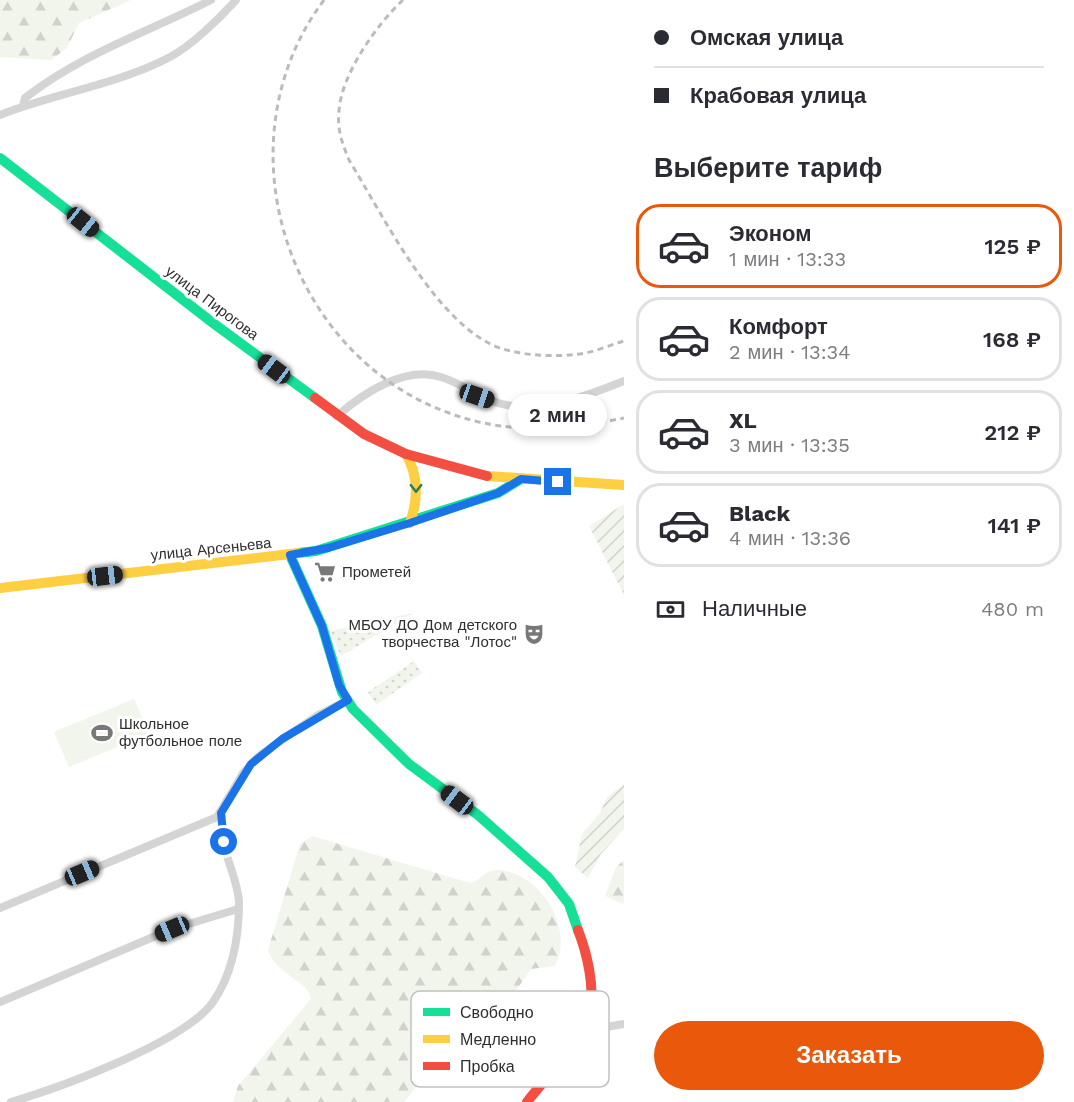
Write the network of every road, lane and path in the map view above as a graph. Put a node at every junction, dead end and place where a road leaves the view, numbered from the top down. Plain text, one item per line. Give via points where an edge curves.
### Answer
1 (211, 0) edge
2 (236, 0) edge
3 (23, 106) junction
4 (0, 115) edge
5 (0, 158) edge
6 (624, 381) edge
7 (337, 416) junction
8 (406, 454) junction
9 (521, 479) junction
10 (624, 484) edge
11 (410, 523) junction
12 (290, 555) junction
13 (0, 588) edge
14 (348, 700) junction
15 (221, 813) junction
16 (0, 908) edge
17 (238, 909) junction
18 (591, 991) edge
19 (0, 1002) edge
20 (624, 1024) edge
21 (609, 1026) edge
22 (538, 1087) edge
23 (10, 1102) edge
24 (526, 1102) edge

1 - 3 street via 54,75 25,98
2 - 3 street via 171,56 118,78
3 - 4 street
5 - 7 main road, улица Пирогова
6 - 7 street via 573,400 515,406 477,396 442,377 413,375 361,397
7 - 8 main road, улица Пирогова
8 - 9 main road, улица Пирогова via 452,469
8 -> 11 main road via 416,474 416,504
9 - 10 main road, улица Пирогова
9 - 11 main road, улица Арсеньева via 498,493
11 - 12 main road, улица Арсеньева via 328,548
12 - 13 main road, улица Арсеньева
12 - 14 main road via 322,626 339,685
14 - 15 street via 318,715 259,756 243,773
14 - 18 main road via 362,720 409,764 478,815 563,893 582,940
15 - 16 street
15 - 17 street
17 - 19 street via 172,929
17 - 23 street via 229,972 212,1003 196,1018 164,1039 99,1071
20 - 21 street
22 - 24 main road

